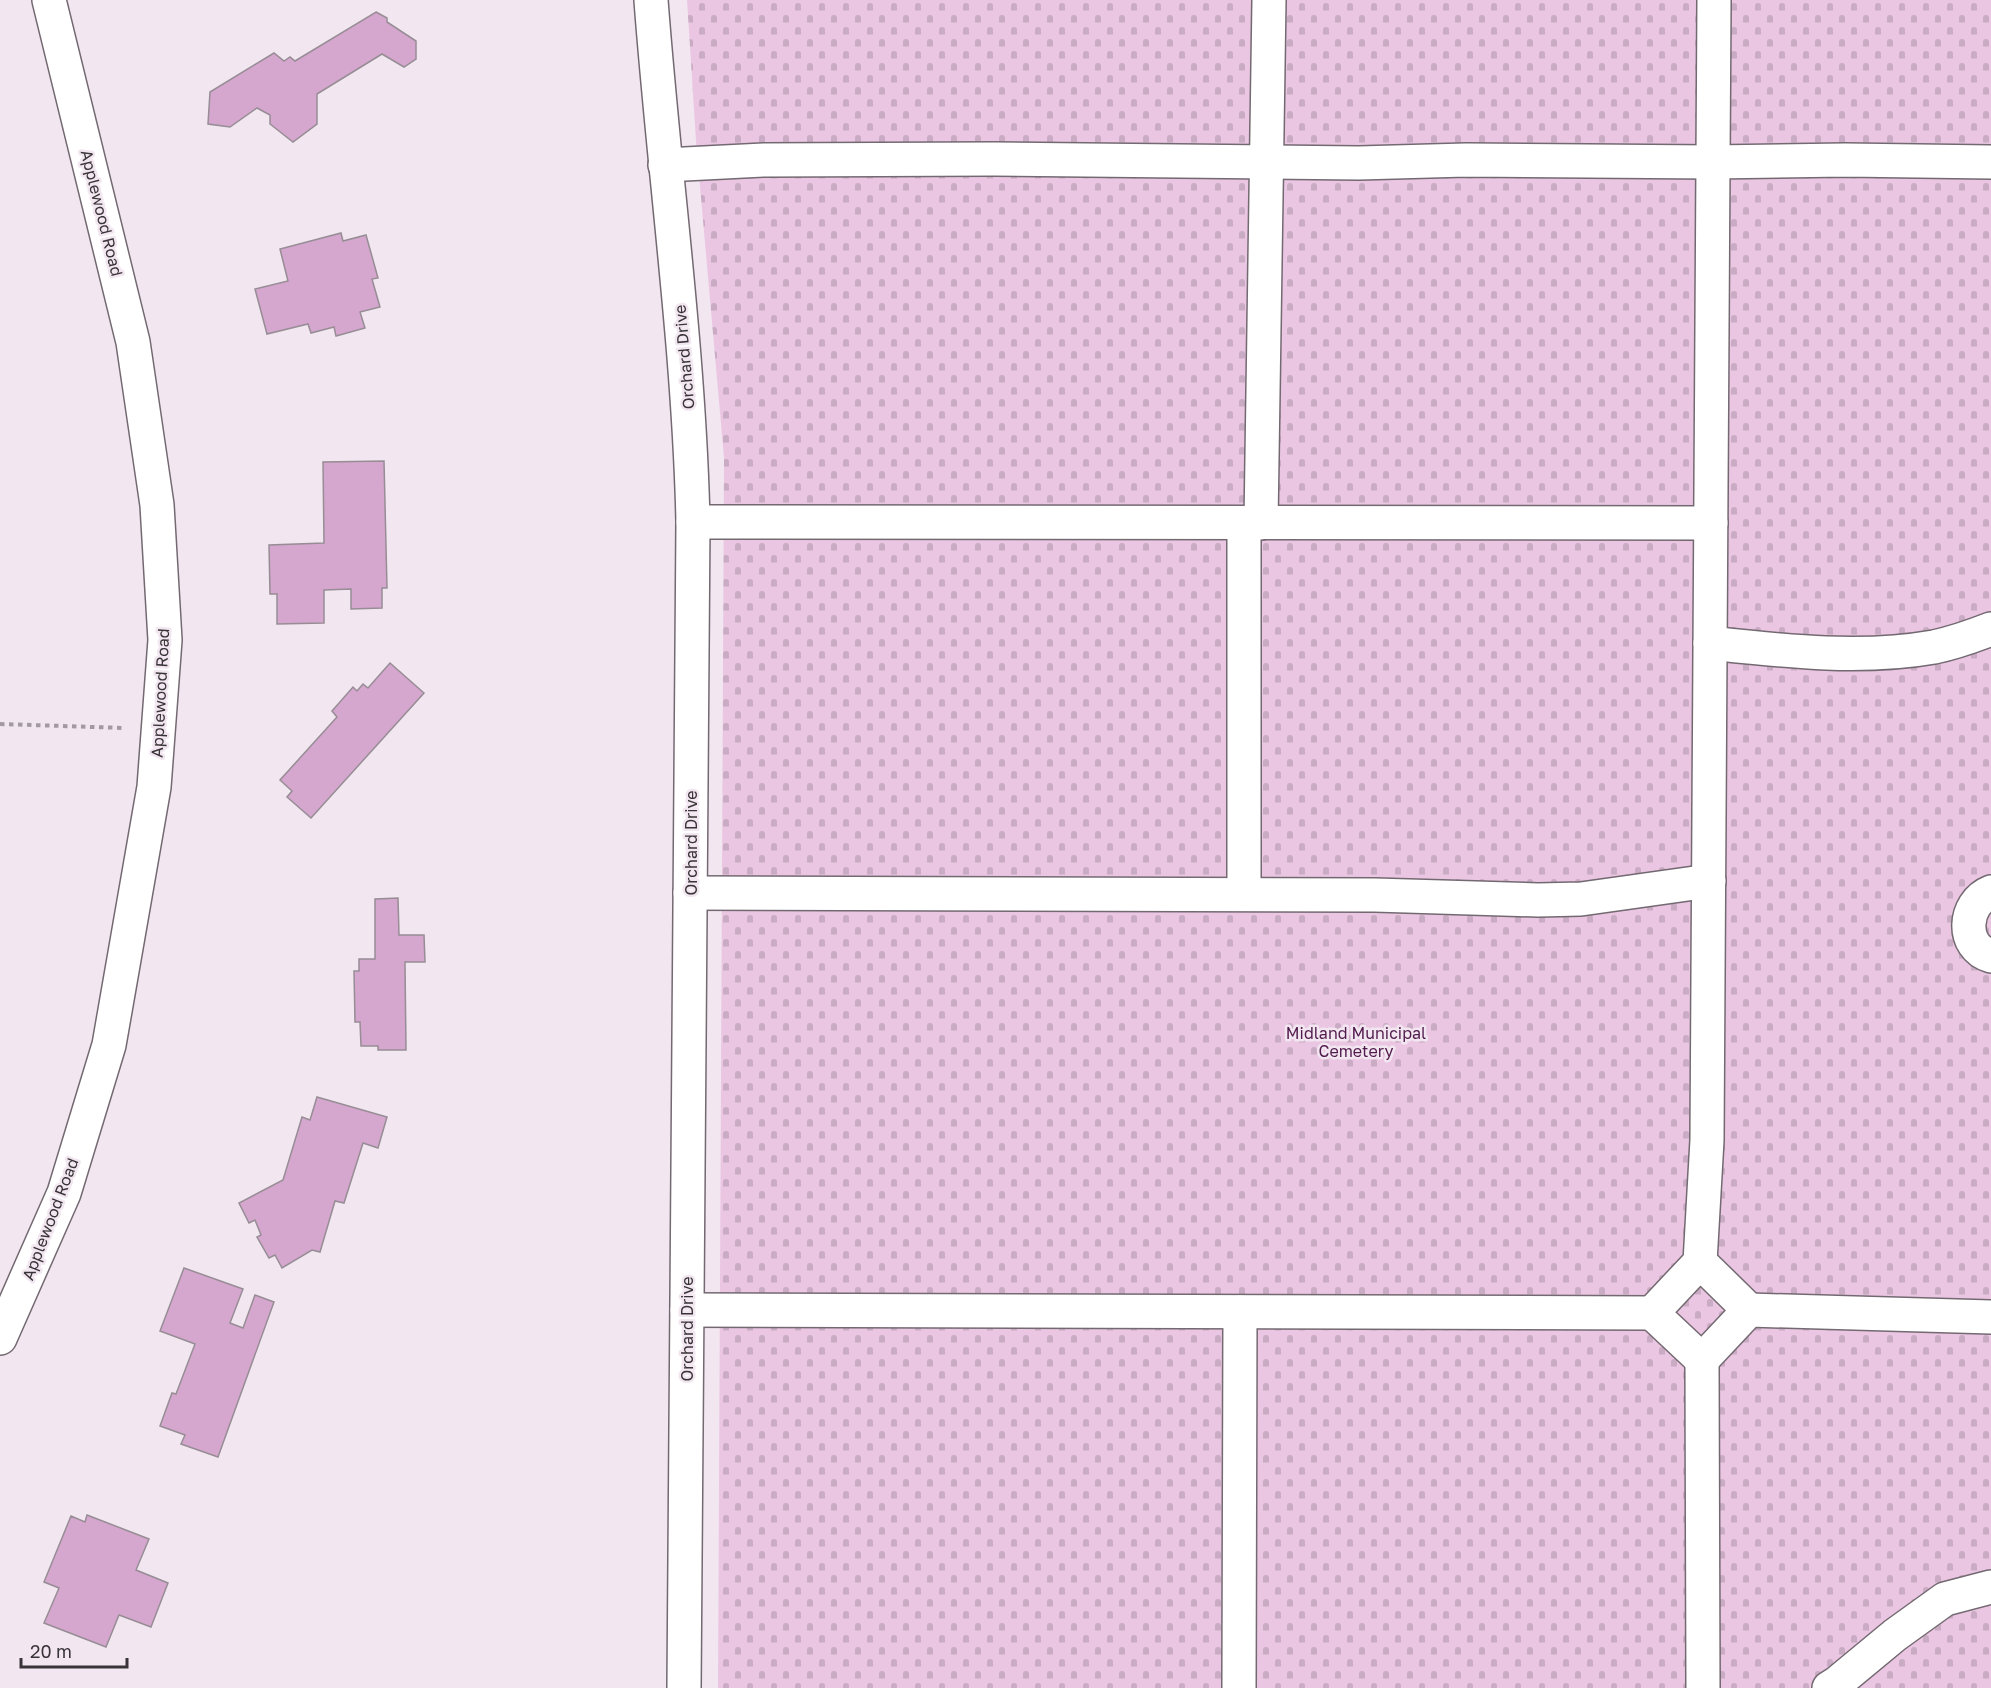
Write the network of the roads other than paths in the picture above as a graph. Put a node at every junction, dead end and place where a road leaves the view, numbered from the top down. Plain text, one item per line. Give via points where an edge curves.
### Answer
1 (49, 0) edge
2 (651, 0) edge
3 (1269, 0) edge
4 (1714, 0) edge
5 (1267, 162) junction
6 (1713, 162) junction
7 (1991, 162) edge
8 (665, 165) junction
9 (693, 522) junction
10 (1252, 523) junction
11 (1711, 523) junction
12 (1991, 629) edge
13 (1710, 643) junction
14 (1709, 881) junction
15 (690, 892) junction
16 (1991, 892) edge
17 (1244, 894) junction
18 (1991, 956) edge
19 (1700, 1262) junction
20 (687, 1310) junction
21 (1749, 1310) junction
22 (1240, 1312) junction
23 (1652, 1313) junction
24 (1991, 1317) edge
25 (0, 1338) edge
26 (1702, 1360) junction
27 (1991, 1587) edge
28 (684, 1688) edge
29 (1239, 1688) edge
30 (1703, 1688) edge
31 (1829, 1688) edge

1 - 25 street, Applewood Road via 133,342 157,516 165,640 154,787 109,1045 64,1193
2 - 8 street, Orchard Drive
3 - 5 street
4 - 6 street
5 - 6 street
5 - 8 street via 764,160
5 - 10 street
6 - 7 street
6 - 11 street
8 - 9 street, Orchard Drive via 686,363
9 - 10 street
9 - 15 street, Orchard Drive
10 - 11 street
10 - 17 street
11 - 13 street
12 - 13 street via 1936,646 1891,652 1791,652
13 - 14 street
14 - 17 street via 1581,899
14 - 19 street via 1707,1140
15 - 17 street
15 - 20 street, Orchard Drive
16 - 18 street via 1974,904 1969,917 1974,944
19 - 21 street
19 - 23 street
20 - 22 street
20 - 28 street, Orchard Drive
21 - 24 street
21 - 26 street
22 - 23 street
22 - 29 street
23 - 26 street
26 - 30 street
27 - 31 street via 1945,1599

